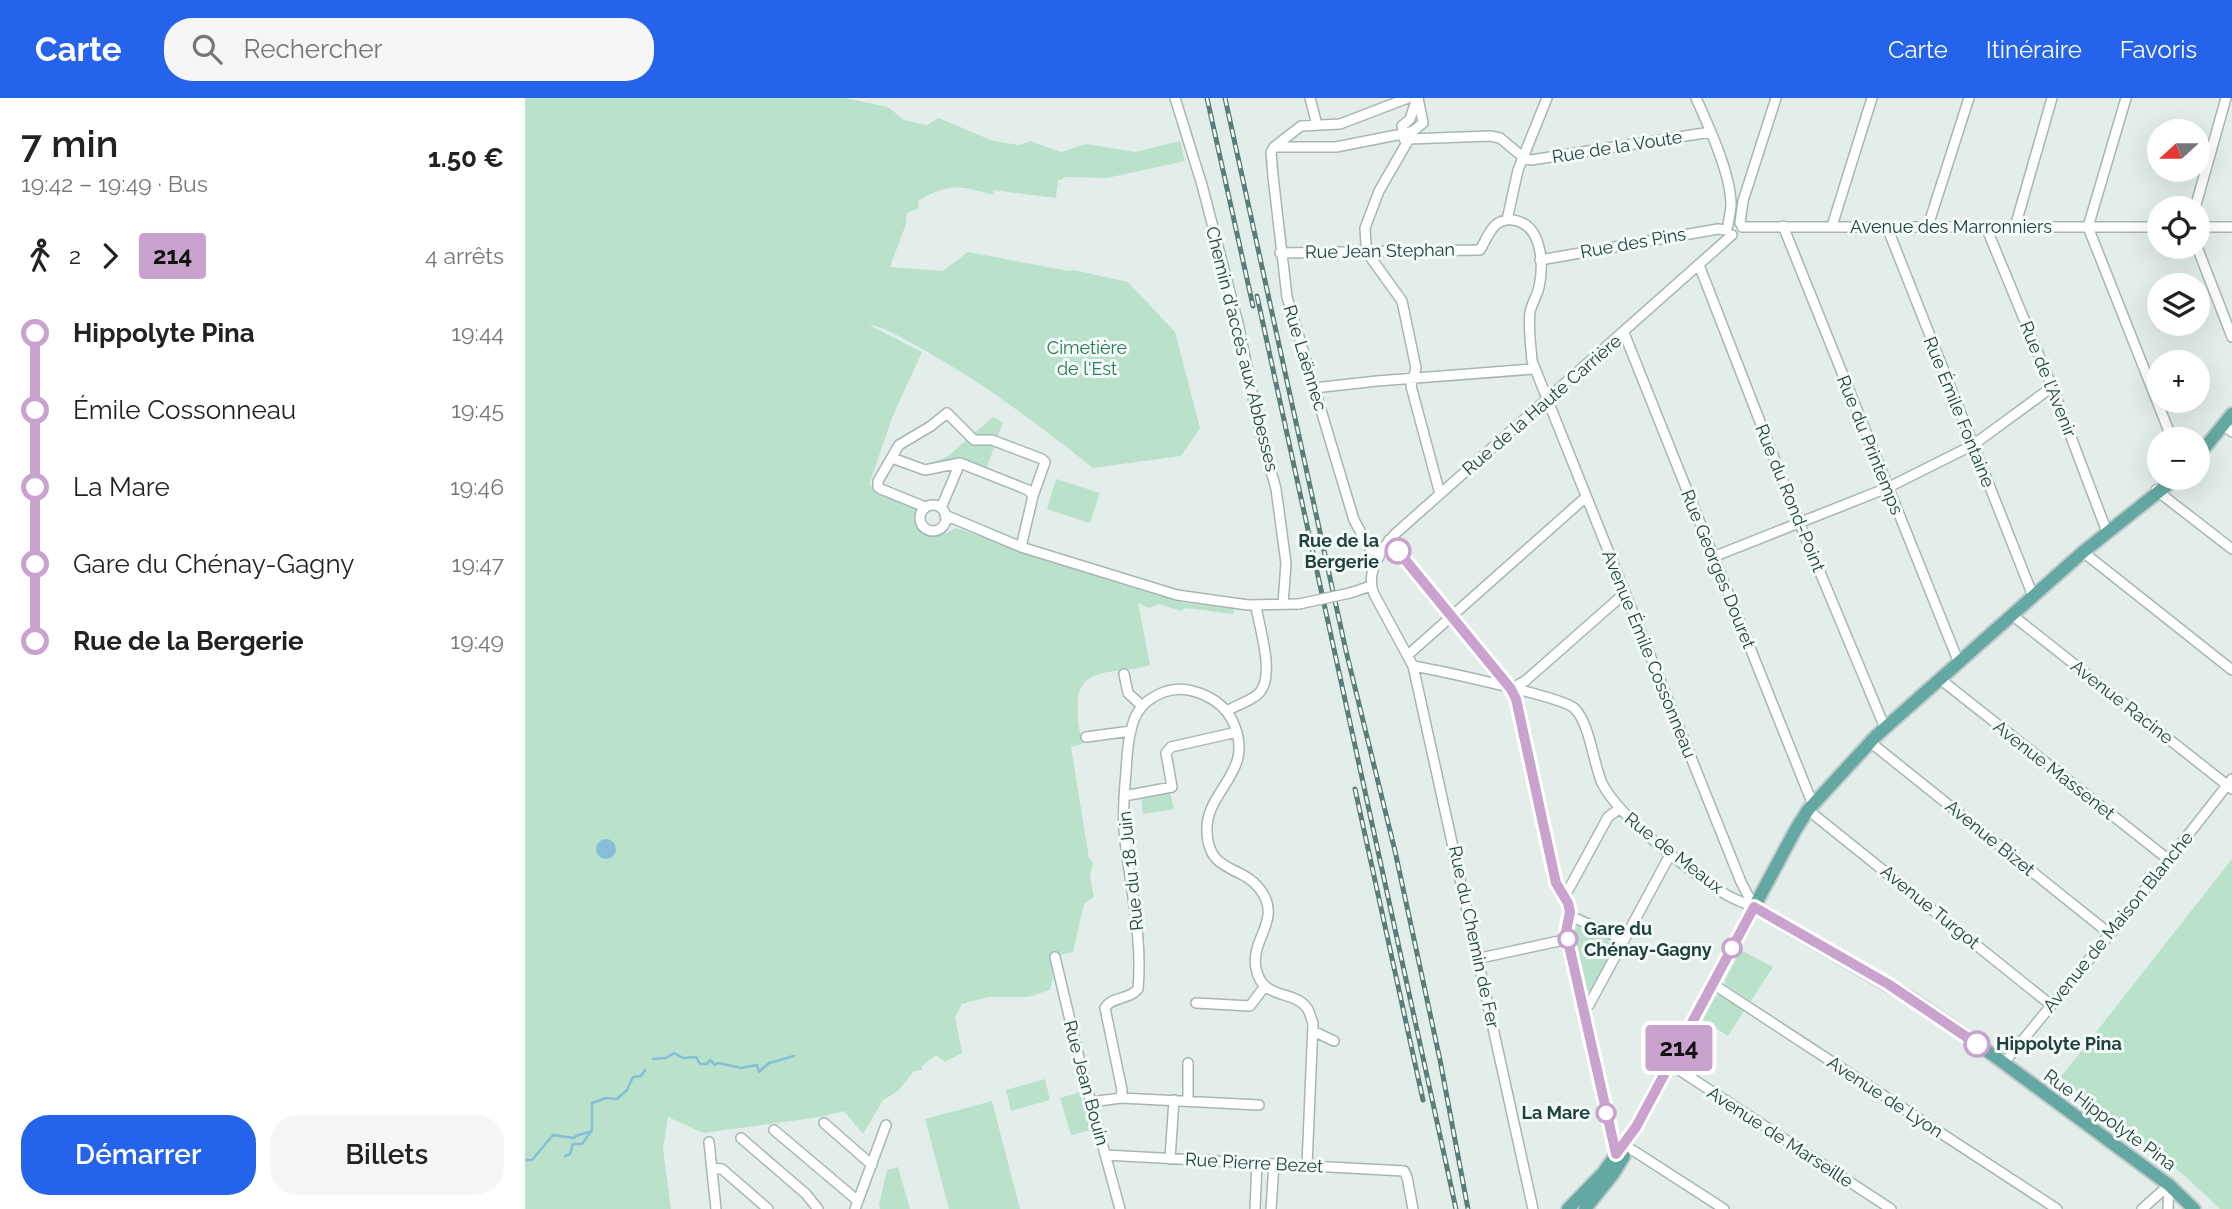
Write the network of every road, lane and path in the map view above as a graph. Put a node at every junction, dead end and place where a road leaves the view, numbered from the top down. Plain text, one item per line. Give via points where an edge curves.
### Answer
1 (1175, 98) edge
2 (1310, 98) edge
3 (1408, 98) edge
4 (1417, 98) edge
5 (1546, 98) edge
6 (1696, 98) edge
7 (1776, 98) edge
8 (1872, 98) edge
9 (1969, 98) edge
10 (2052, 98) edge
11 (2126, 98) edge
12 (2226, 98) edge
13 (1423, 122) junction
14 (1317, 125) junction
15 (1711, 132) junction
16 (1404, 139) junction
17 (1432, 139) junction
18 (1274, 147) junction
19 (1524, 158) junction
20 (2198, 196) edge
21 (1743, 201) junction
22 (1731, 202) junction
23 (1507, 219) junction
24 (1741, 225) junction
25 (1783, 226) junction
26 (1832, 226) junction
27 (1928, 226) junction
28 (1887, 227) junction
29 (1986, 227) junction
30 (2015, 227) junction
31 (2088, 227) junction
32 (2147, 227) edge
33 (2210, 227) edge
34 (2232, 227) edge
35 (1729, 230) junction
36 (1368, 251) junction
37 (1280, 253) junction
38 (2202, 259) edge
39 (1539, 260) junction
40 (1699, 265) junction
41 (1624, 333) junction
42 (2232, 337) edge
43 (1534, 369) junction
44 (1412, 379) junction
45 (2052, 387) junction
46 (1314, 388) junction
47 (1547, 400) junction
48 (2232, 414) edge
49 (2167, 427) edge
50 (2228, 428) edge
51 (2210, 443) edge
52 (1973, 444) junction
53 (892, 457) junction
54 (960, 463) junction
55 (1887, 488) junction
56 (2157, 490) joint
57 (1440, 494) junction
58 (1033, 496) junction
59 (1586, 497) junction
60 (925, 508) junction
61 (943, 512) junction
62 (1799, 522) junction
63 (2107, 532) junction
64 (1389, 540) junction
65 (1021, 547) junction
66 (2232, 549) edge
67 (2083, 552) junction
68 (1713, 556) junction
69 (1379, 558) junction
70 (1370, 586) junction
71 (1625, 593) junction
72 (2033, 596) junction
73 (1283, 604) junction
74 (1256, 606) junction
75 (2012, 615) junction
76 (1452, 616) junction
77 (1409, 654) junction
78 (1959, 663) junction
79 (1413, 666) junction
80 (2232, 670) edge
81 (1124, 674) dead end
82 (1940, 679) junction
83 (1511, 689) junction
84 (1142, 706) junction
85 (1227, 711) junction
86 (1885, 729) junction
87 (1131, 731) junction
88 (1237, 732) junction
89 (1086, 737) dead end
90 (1870, 742) junction
91 (2230, 784) edge
92 (1124, 796) junction
93 (1811, 808) junction
94 (1619, 809) junction
95 (1671, 853) junction
96 (2169, 860) junction
97 (1565, 896) junction
98 (1754, 907) junction
99 (1569, 920) junction
100 (2110, 934) junction
101 (1568, 939) junction
102 (1624, 940) junction
103 (1055, 957) dead end
104 (1478, 958) junction
105 (1713, 984) junction
106 (1265, 986) junction
107 (1196, 1003) dead end
108 (2051, 1005) junction
109 (1583, 1007) junction
110 (1313, 1031) junction
111 (1334, 1041) dead end
112 (1188, 1063) dead end
113 (1670, 1064) junction
114 (2003, 1064) junction
115 (1121, 1098) junction
116 (1174, 1100) junction
117 (1188, 1101) junction
118 (1091, 1102) junction
119 (1259, 1105) dead end
120 (824, 1123) dead end
121 (886, 1125) dead end
122 (774, 1130) dead end
123 (741, 1138) dead end
124 (709, 1142) dead end
125 (1621, 1150) junction
126 (1105, 1155) junction
127 (1170, 1159) junction
128 (1257, 1163) junction
129 (1274, 1164) junction
130 (872, 1165) junction
131 (1307, 1165) junction
132 (712, 1168) junction
133 (2169, 1185) junction
134 (856, 1205) edge
135 (716, 1209) edge
136 (768, 1209) edge
137 (818, 1209) edge
138 (1120, 1209) edge
139 (1255, 1209) edge
140 (1272, 1209) edge
141 (1413, 1209) edge
142 (1533, 1209) edge
143 (1569, 1209) edge
144 (1585, 1209) edge
145 (1724, 1209) edge
146 (1891, 1209) edge
147 (2057, 1209) edge
148 (2142, 1209) edge
149 (2168, 1209) edge
150 (2195, 1209) edge

1 - 73 street, Chemin d'accès aux Abbesses via 1238,323 1276,489 1286,563
2 - 14 street
3 - 14 street via 1339,124
4 - 13 street
4 - 16 street via 1410,119 1402,126
5 - 19 street
6 - 15 street
7 - 21 street
8 - 26 street
9 - 27 street
10 - 30 street
11 - 31 street
12 - 20 street
13 - 16 street
13 - 17 street via 1426,136
14 - 18 street via 1301,126
15 - 19 street, Rue de la Voute
15 - 22 street
16 - 17 street
16 - 18 street
16 - 36 street via 1366,228
17 - 19 street via 1500,138
18 - 37 street, Rue Laënnec
19 - 23 street
21 - 22 street
21 - 24 street
22 - 35 street
23 - 36 street, Rue Jean Stephan via 1491,230 1480,250
23 - 39 street, Avenue Émile Cossonneau via 1526,223 1536,233
24 - 25 street, Avenue des Marronniers
24 - 35 street, Rue de la Haute Carrière via 1740,234
25 - 26 street, Avenue des Marronniers
25 - 55 street, Rue du Printemps
26 - 28 street, Avenue des Marronniers
27 - 28 street, Avenue des Marronniers
27 - 29 street, Avenue des Marronniers
28 - 52 street, Rue Émile Fontaine
29 - 30 street, Avenue des Marronniers
29 - 45 street, Rue de l'Avenir
30 - 31 street, Avenue des Marronniers
31 - 32 street, Avenue des Marronniers
31 - 49 street
33 - 34 street
35 - 39 street, Rue des Pins
35 - 40 street, Rue de la Haute Carrière
36 - 37 street, Rue Jean Stephan
36 - 44 street via 1402,301 1416,368
37 - 46 street, Rue Laënnec via 1287,298
38 - 42 street
39 - 43 street, Avenue Émile Cossonneau via 1540,283 1530,314
40 - 41 street, Rue de la Haute Carrière
40 - 62 street, Rue du Rond-Point
41 - 47 street, Rue de la Haute Carrière
41 - 68 street, Rue Georges Douret
43 - 44 street
43 - 47 street, Avenue Émile Cossonneau
44 - 46 street
44 - 57 street
45 - 52 street
45 - 63 street, Rue de l'Avenir
46 - 69 street, Rue Laënnec via 1354,520
47 - 57 street, Rue de la Haute Carrière
47 - 59 street, Avenue Émile Cossonneau
48 - 50 main road
50 - 51 main road
52 - 55 street
52 - 72 street, Rue Émile Fontaine
53 - 54 street via 925,470
53 - 58 street via 899,445 947,413 974,440 992,440 1042,459 1044,467
53 - 60 street via 878,486
54 - 58 street
54 - 61 street
55 - 62 street
55 - 78 street, Rue du Printemps
56 - 63 main road
56 - 66 street
57 - 64 street, Rue de la Haute Carrière
58 - 65 street
59 - 71 street, Avenue Émile Cossonneau
59 - 76 street
60 - 61 street via 933,505
60 - 61 street via 920,519 926,529 938,530 944,524
61 - 65 street
62 - 68 street
62 - 86 street, Rue du Rond-Point
63 - 67 main road
64 - 69 street, Rue de la Haute Carrière
64 - 76 street
65 - 74 street via 1177,594
67 - 72 main road
67 - 80 street
68 - 93 street, Rue Georges Douret
69 - 70 street, Rue de la Haute Carrière
70 - 73 street, bridge
70 - 77 street
71 - 83 street
71 - 98 street, Avenue Émile Cossonneau
72 - 75 main road
73 - 74 street
74 - 85 street via 1265,684 1258,695
75 - 78 main road
75 - 91 street, Avenue Racine
76 - 77 street
76 - 83 street
77 - 79 street
78 - 82 main road
79 - 83 street, Rue de Meaux
79 - 104 street, Rue du Chemin de Fer
81 - 84 street via 1128,693
82 - 86 main road
82 - 96 street, Avenue Massenet
83 - 94 street, Rue de Meaux via 1574,708 1601,781
83 - 97 street via 1556,883
84 - 85 street via 1167,691 1183,690 1210,698
84 - 87 street, Rue du 18 Juin
85 - 88 street
86 - 90 main road
87 - 89 street
87 - 92 street, Rue du 18 Juin
88 - 92 street via 1171,747 1166,753 1173,787
88 - 106 street via 1239,760 1210,813 1207,833 1221,864 1247,877 1263,893 1269,918 1256,968
90 - 93 main road
90 - 100 street, Avenue Bizet
91 - 96 street, Avenue de Maison Blanche
92 - 115 street, Rue du 18 Juin via 1139,979 1135,993 1107,1004 1105,1011
93 - 98 main road
93 - 108 street, Avenue Turgot
94 - 95 street, Rue de Meaux
94 - 97 street via 1608,817
95 - 98 street, Rue de Meaux via 1726,895
95 - 102 street
96 - 100 street, Avenue de Maison Blanche
97 - 99 street
98 - 105 main road
98 - 114 main road, Rue Hippolyte Pina via 1888,984
99 - 101 street
99 - 102 street via 1577,919
100 - 108 street, Avenue de Maison Blanche
101 - 104 street
101 - 109 street
102 - 109 street via 1589,1005
103 - 118 street, Rue Jean Bouin
104 - 142 street, Rue du Chemin de Fer
105 - 113 main road
105 - 147 street, Avenue de Lyon
106 - 107 street via 1250,1006
106 - 110 street via 1305,1006
108 - 114 street, Avenue de Maison Blanche
109 - 125 street
110 - 111 street
110 - 131 street
112 - 117 street
113 - 125 main road
113 - 146 street, Avenue de Marseille
114 - 133 main road, Rue Hippolyte Pina
115 - 116 street
115 - 118 street
116 - 117 street
116 - 127 street
117 - 119 street
118 - 126 street, Rue Jean Bouin
120 - 130 street
121 - 130 street
122 - 134 street
123 - 137 street
124 - 132 street
125 - 143 main road
125 - 144 main road
125 - 145 street
126 - 127 street, Rue Pierre Bezet
126 - 138 street, Rue Jean Bouin
127 - 128 street, Rue Pierre Bezet
128 - 129 street, Rue Pierre Bezet
128 - 139 street
129 - 131 street, Rue Pierre Bezet
129 - 140 street
130 - 134 street
131 - 141 street, Rue Pierre Bezet via 1404,1171
132 - 135 street
132 - 136 street via 722,1169
133 - 148 street
133 - 149 street
133 - 150 main road, Rue Hippolyte Pina

